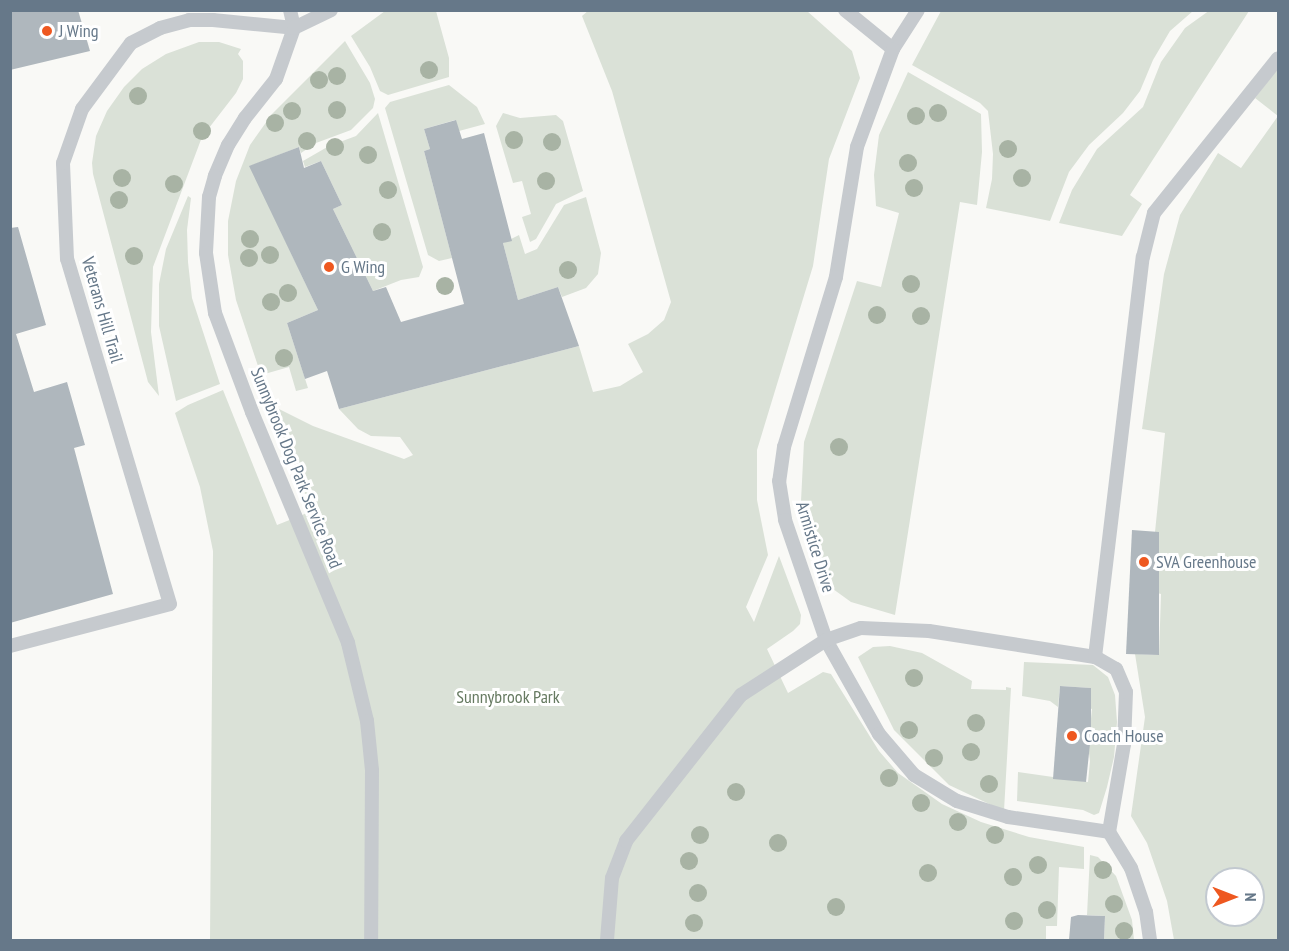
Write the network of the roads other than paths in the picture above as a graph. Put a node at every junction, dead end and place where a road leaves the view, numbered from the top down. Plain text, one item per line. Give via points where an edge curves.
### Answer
1 (290, 10) edge
2 (330, 10) edge
3 (845, 10) edge
4 (918, 10) edge
5 (294, 28) junction
6 (893, 49) junction
7 (1278, 58) edge
8 (826, 640) junction
9 (10, 646) edge
10 (1095, 657) junction
11 (1109, 832) junction
12 (371, 940) edge
13 (607, 940) edge
14 (1150, 940) edge

1 - 5 lane
2 - 5 lane
3 - 6 lane
4 - 6 lane, Armistice Drive
5 - 9 lane, Veterans Hill Trail via 189,20 160,28 131,43 82,109 63,163 68,259 170,604
5 - 12 lane, Sunnybrook Dog Park Service Road via 276,79 228,145 215,176 209,197 206,254 215,313 348,643 368,721 372,770
6 - 8 lane, Armistice Drive via 857,147 836,277 784,447 779,481 784,520
7 - 10 lane via 1155,213 1143,257
8 - 10 lane via 861,628 929,631
8 - 11 lane, Armistice Drive via 879,734 914,775 957,801 1008,818
8 - 13 lane via 741,695 626,841 612,878
10 - 11 lane via 1116,669 1126,692 1124,744
11 - 14 lane via 1131,868 1146,912

